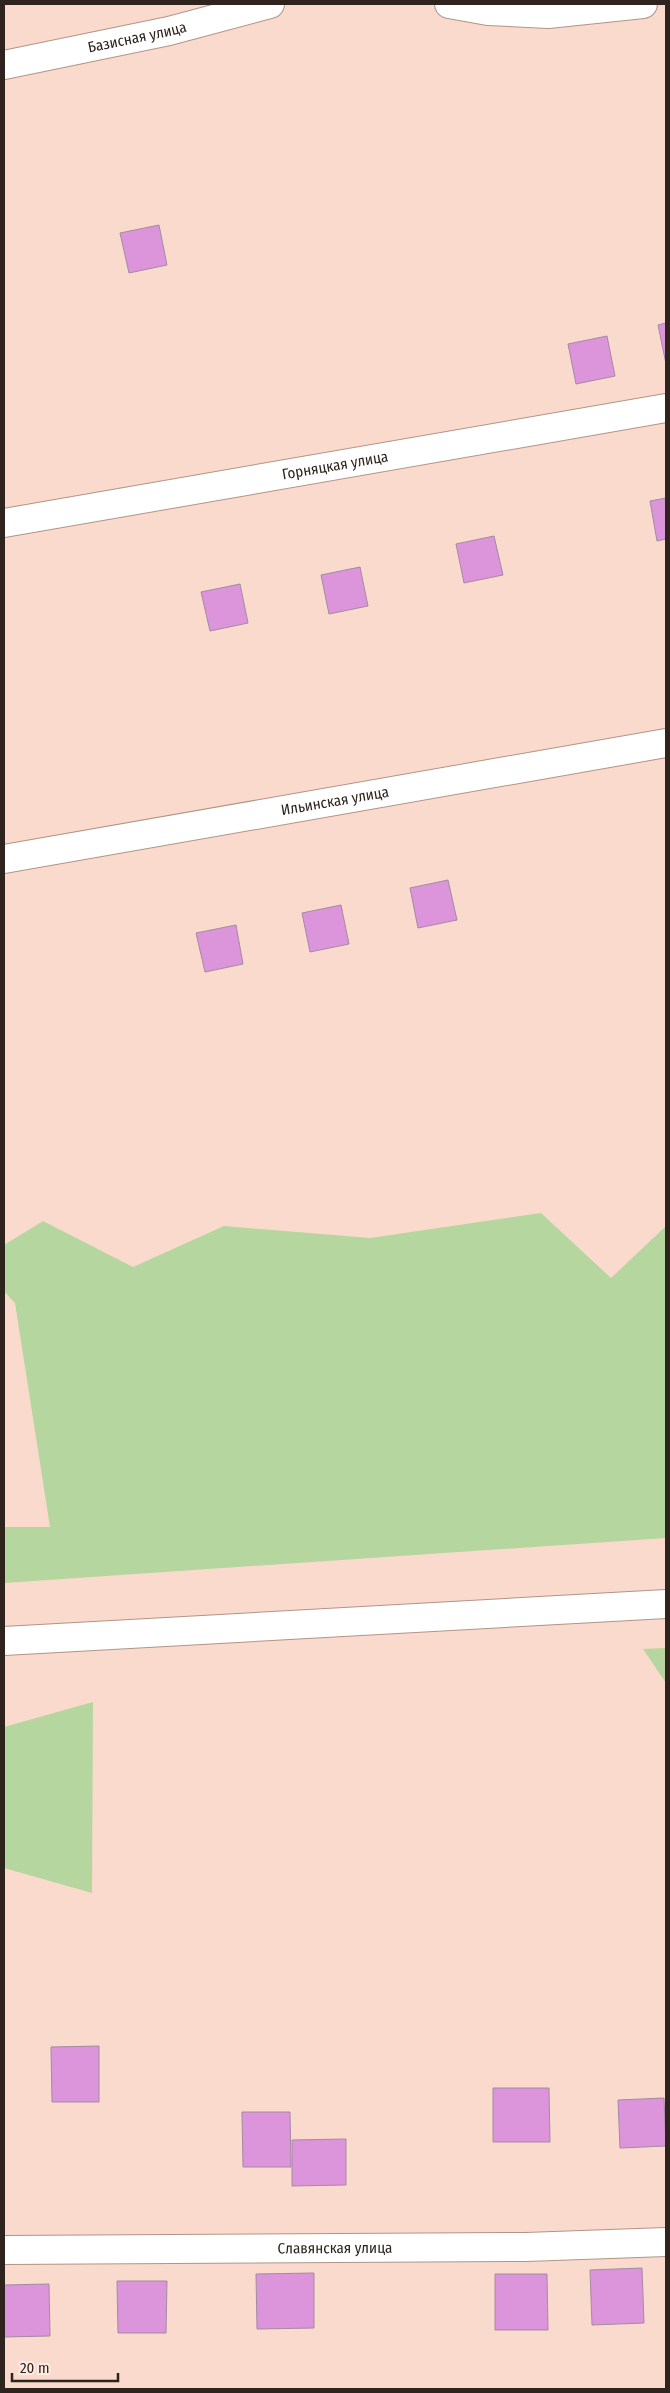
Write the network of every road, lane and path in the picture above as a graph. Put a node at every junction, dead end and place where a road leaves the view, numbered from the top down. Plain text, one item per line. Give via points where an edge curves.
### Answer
1 (270, 4) edge
2 (448, 4) edge
3 (643, 4) edge
4 (4, 64) edge
5 (666, 408) edge
6 (4, 523) edge
7 (666, 743) edge
8 (4, 859) edge
9 (666, 1604) edge
10 (4, 1641) edge
11 (666, 2242) edge
12 (4, 2250) edge

1 - 4 street, Базисная улица via 169,31
2 - 3 street via 488,11 548,14
5 - 6 street, Горняцкая улица
7 - 8 street, Ильинская улица
9 - 10 street
11 - 12 street, Славянская улица via 526,2247

